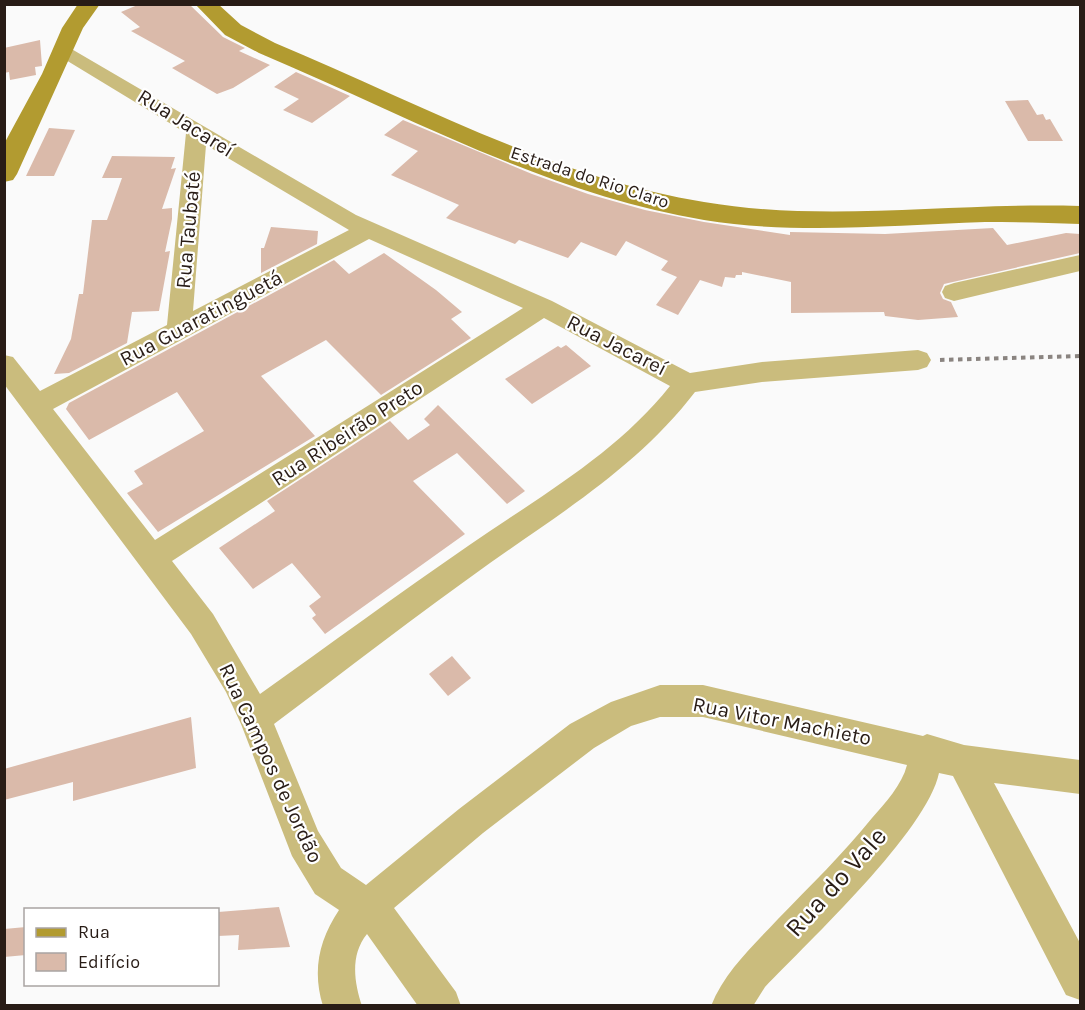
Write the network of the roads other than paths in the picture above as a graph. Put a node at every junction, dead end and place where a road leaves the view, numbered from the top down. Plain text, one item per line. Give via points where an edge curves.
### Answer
1 (90, 4) edge
2 (205, 4) edge
3 (63, 50) junction
4 (197, 131) junction
5 (10, 145) edge
6 (4, 174) edge
7 (1080, 215) edge
8 (367, 230) junction
9 (1080, 263) edge
10 (954, 292) dead end
11 (543, 308) junction
12 (179, 330) junction
13 (918, 360) road end
14 (4, 364) edge
15 (687, 383) junction
16 (35, 406) junction
17 (150, 559) junction
18 (255, 718) junction
19 (927, 751) junction
20 (964, 762) junction
21 (1080, 777) edge
22 (367, 908) junction
23 (1080, 981) edge
24 (343, 1005) edge
25 (442, 1005) edge
26 (730, 1005) edge

1 - 3 main road via 71,25
2 - 7 main road, Estrada do Rio Claro via 233,30 267,48 509,152 639,196 704,211 773,218
3 - 4 street, Rua Jacareí
3 - 5 main road
4 - 8 street, Rua Jacareí
4 - 12 street, Rua Taubaté
5 - 6 main road
8 - 11 street, Rua Jacareí
8 - 12 street, Rua Guaratinguetá
9 - 10 street
11 - 15 street, Rua Jacareí
11 - 17 street, Rua Ribeirão Preto
12 - 16 street, Rua Guaratinguetá
13 - 15 street via 762,372
14 - 16 street, Rua Campos de Jordão
15 - 18 street, Rua Jacareí via 646,431 600,470
16 - 17 street, Rua Campos de Jordão
17 - 18 street, Rua Campos de Jordão via 202,624
18 - 22 street, Rua Campos de Jordão via 305,843 328,881
19 - 20 street, Rua Vitor Machieto
19 - 22 street, Rua Vitor Machieto via 703,701 660,701 622,713 582,736
19 - 26 street, Rua do Vale via 920,782 900,812 864,856 752,974
20 - 21 street, Rua Vitor Machieto
20 - 23 street
22 - 24 street, Rua Vitor Machieto via 351,925 337,956 336,985
22 - 25 street, Rua Campos de Jordão via 385,926

